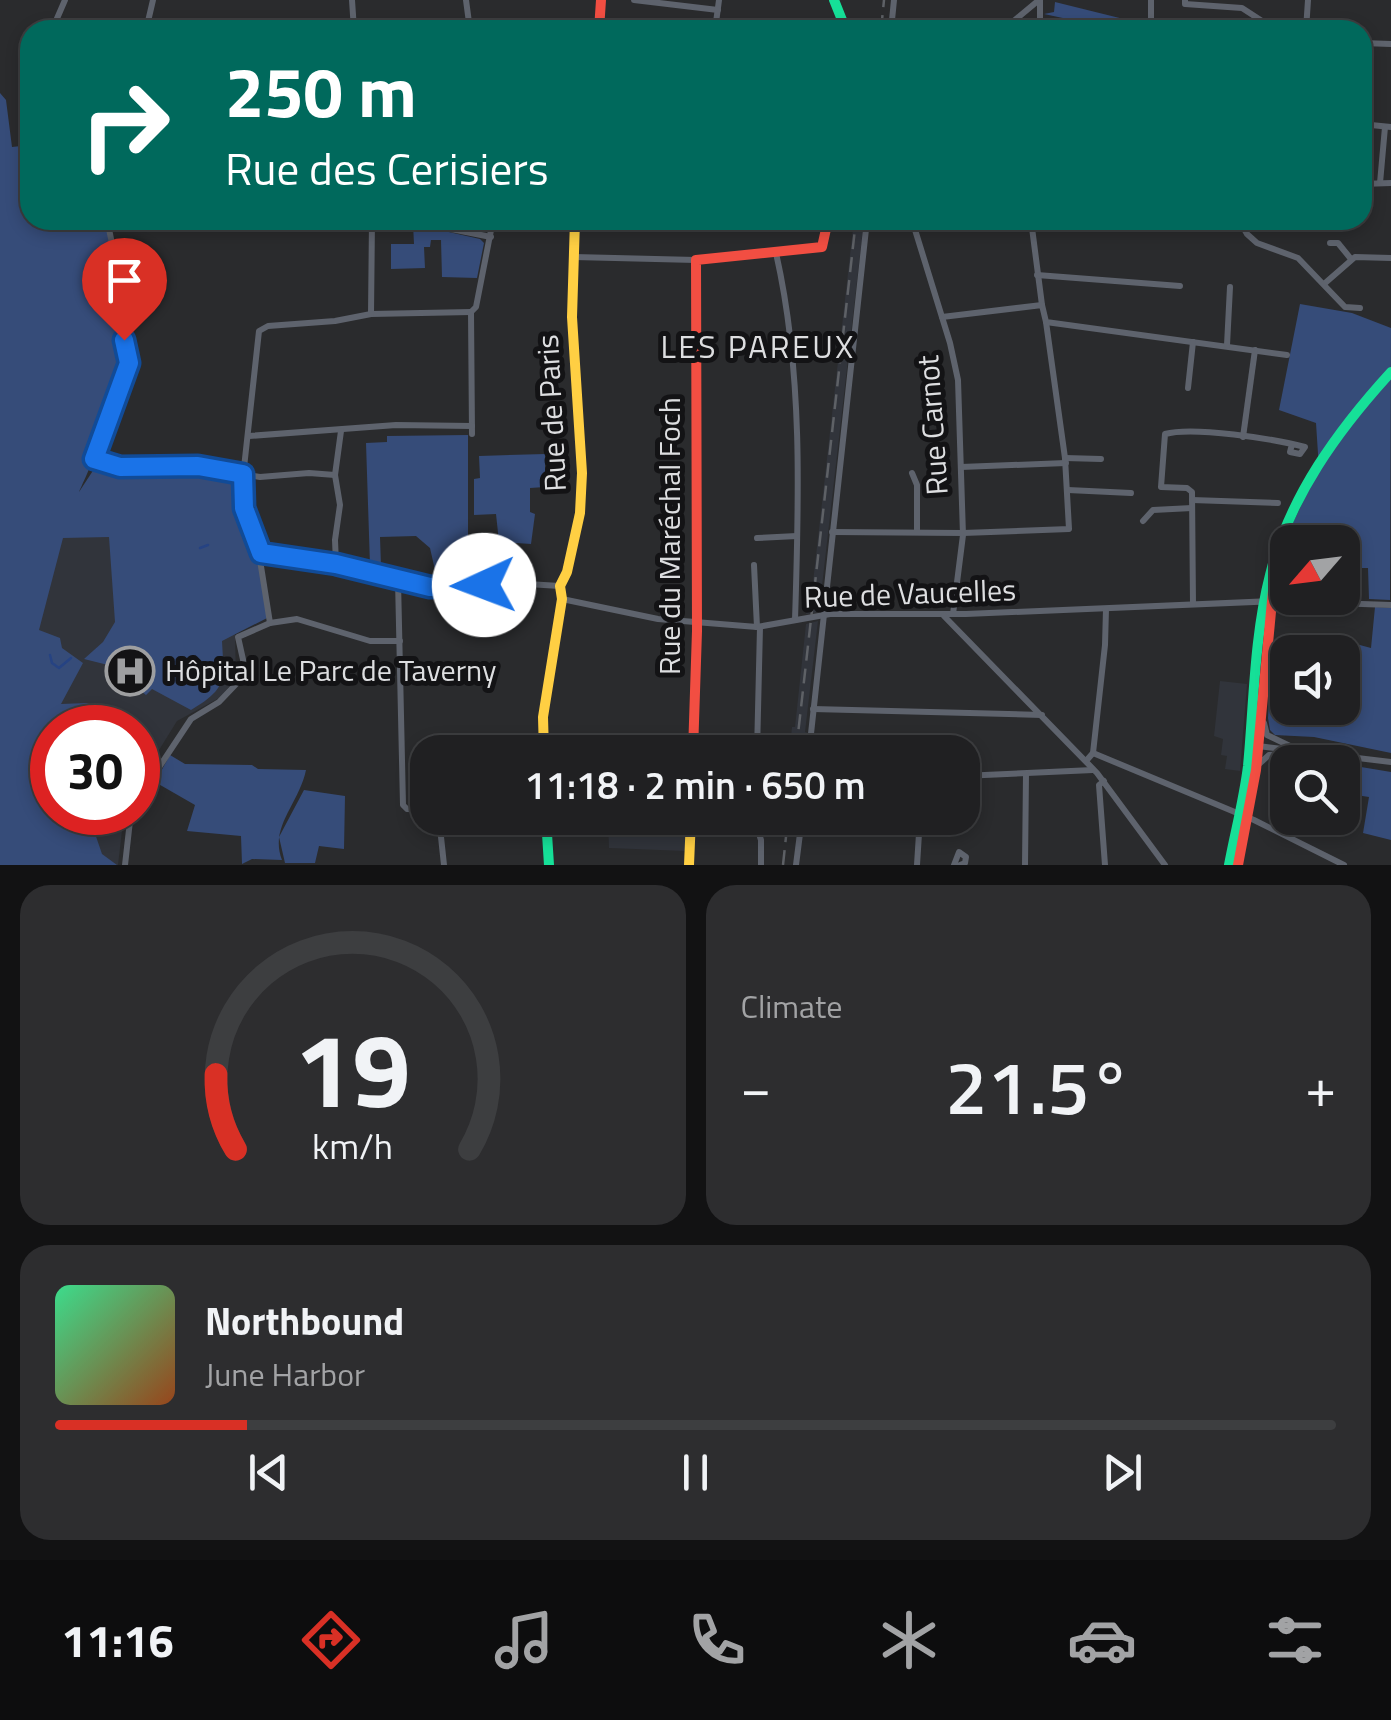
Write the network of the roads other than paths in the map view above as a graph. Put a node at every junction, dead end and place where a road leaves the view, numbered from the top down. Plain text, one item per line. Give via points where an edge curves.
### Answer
1 (634, 0) edge
2 (718, 0) edge
3 (1040, 0) edge
4 (1185, 0) edge
5 (1196, 2) edge
6 (718, 10) junction
7 (716, 20) edge
8 (1015, 20) edge
9 (1260, 20) edge
10 (1388, 127) edge
11 (1372, 183) edge
12 (1380, 183) junction
13 (1391, 183) edge
14 (109, 230) edge
15 (372, 230) edge
16 (467, 230) edge
17 (492, 230) edge
18 (574, 230) edge
19 (826, 230) edge
20 (866, 230) edge
21 (916, 230) edge
22 (1032, 230) edge
23 (1246, 230) edge
24 (491, 236) junction
25 (1334, 243) dead end
26 (573, 252) junction
27 (776, 253) junction
28 (1391, 258) edge
29 (1351, 259) junction
30 (696, 260) junction
31 (1037, 274) junction
32 (1324, 284) junction
33 (1180, 286) dead end
34 (1230, 287) dead end
35 (1042, 305) junction
36 (1360, 308) dead end
37 (471, 312) junction
38 (372, 314) junction
39 (942, 317) junction
40 (1046, 322) junction
41 (1193, 342) junction
42 (1226, 345) junction
43 (1255, 350) junction
44 (1287, 356) dead end
45 (1391, 372) edge
46 (1188, 388) dead end
47 (340, 431) junction
48 (249, 436) junction
49 (1243, 437) junction
50 (1292, 444) dead end
51 (1101, 459) dead end
52 (1065, 461) junction
53 (961, 467) junction
54 (243, 474) junction
55 (912, 474) dead end
56 (335, 475) junction
57 (1068, 490) junction
58 (1132, 493) dead end
59 (1192, 504) junction
60 (1278, 504) dead end
61 (1144, 521) dead end
62 (832, 532) junction
63 (917, 532) junction
64 (963, 533) junction
65 (797, 536) junction
66 (757, 538) dead end
67 (476, 552) dead end
68 (259, 553) junction
69 (336, 564) junction
70 (754, 565) dead end
71 (398, 580) junction
72 (475, 586) junction
73 (561, 592) junction
74 (1267, 603) junction
75 (1270, 603) edge
76 (1360, 603) edge
77 (1193, 604) junction
78 (1391, 605) edge
79 (1106, 609) junction
80 (954, 614) junction
81 (942, 615) junction
82 (824, 616) junction
83 (796, 620) junction
84 (270, 623) junction
85 (696, 624) junction
86 (759, 626) junction
87 (400, 642) junction
88 (1028, 701) junction
89 (1262, 702) junction
90 (813, 709) junction
91 (1042, 715) junction
92 (1020, 716) junction
93 (544, 735) edge
94 (693, 735) edge
95 (756, 735) edge
96 (811, 735) edge
97 (1253, 745) junction
98 (1289, 745) edge
99 (1270, 747) edge
100 (1093, 753) junction
101 (1270, 755) edge
102 (1360, 758) edge
103 (1086, 761) junction
104 (1391, 762) edge
105 (160, 766) edge
106 (1094, 770) junction
107 (1256, 770) junction
108 (1026, 774) junction
109 (980, 775) edge
110 (1104, 781) junction
111 (410, 809) edge
112 (1244, 816) junction
113 (128, 835) edge
114 (441, 835) edge
115 (547, 835) edge
116 (690, 835) edge
117 (759, 835) edge
118 (800, 835) edge
119 (919, 835) edge
120 (125, 865) edge
121 (444, 865) edge
122 (549, 865) edge
123 (689, 865) edge
124 (762, 865) edge
125 (796, 865) edge
126 (917, 865) edge
127 (1025, 865) edge
128 (1105, 865) edge
129 (1165, 865) edge
130 (1230, 865) edge
131 (1238, 865) edge
132 (1344, 865) edge

1 - 6 street
2 - 6 street
3 - 8 street
4 - 5 street
5 - 9 street via 1242,8
6 - 7 street
10 - 12 street
11 - 12 street
12 - 13 street
14 - 54 street via 115,307 129,363 94,459 120,467 198,466
15 - 38 street
16 - 24 street
17 - 24 street
18 - 26 street, Rue de Paris
19 - 27 street via 822,246
20 - 62 street
21 - 39 street, Rue Carnot
22 - 31 street
23 - 32 street via 1252,240 1298,258
24 - 37 street
25 - 29 street
26 - 30 street
26 - 73 street, Rue de Paris via 582,473
27 - 30 street
27 - 65 street via 794,376
28 - 29 street
29 - 32 street
30 - 85 street, Rue du Maréchal Foch
31 - 33 street
31 - 35 street
32 - 36 street via 1345,307
34 - 42 street
35 - 39 street
35 - 40 street
37 - 38 street
37 - 47 street via 472,430 396,425
38 - 48 street via 262,328
39 - 53 street, Rue Carnot via 958,380
40 - 41 street
40 - 52 street
41 - 42 street
41 - 46 street
42 - 43 street
43 - 44 street
43 - 49 street
45 - 74 street via 1321,461 1280,549
47 - 48 street
47 - 56 street
48 - 54 street
49 - 50 street
49 - 59 street via 1164,434 1161,487 1187,488
51 - 52 street
52 - 53 street
52 - 57 street
53 - 64 street, Rue Carnot
54 - 56 street
54 - 68 street via 244,508
55 - 63 street
56 - 69 street
57 - 58 street
57 - 64 street via 1069,528
59 - 60 street
59 - 61 street via 1152,510
59 - 77 street
62 - 63 street
62 - 82 street
63 - 64 street
64 - 80 street, Rue Carnot
65 - 66 street
65 - 83 street
67 - 72 street
68 - 69 street, Rue de Vaucelles
68 - 84 street
69 - 71 street, Rue de Vaucelles
70 - 86 street
71 - 72 street, Rue de Vaucelles
71 - 87 street
72 - 73 street, Rue de Vaucelles via 511,583
73 - 85 street, Rue de Vaucelles
73 - 93 street, Rue de Paris
74 - 75 street, Rue de Vaucelles
74 - 77 street, Rue de Vaucelles
74 - 89 street
74 - 97 street
76 - 78 street, Rue de Vaucelles
77 - 79 street, Rue de Vaucelles
79 - 80 street, Rue de Vaucelles
79 - 100 street
80 - 81 street, Rue de Vaucelles
81 - 82 street, Rue de Vaucelles
81 - 88 street
82 - 83 street, Rue de Vaucelles
82 - 90 street
83 - 86 street, Rue de Vaucelles
84 - 87 street via 297,619 370,641
84 - 105 street via 238,637 240,680 191,719
85 - 86 street, Rue de Vaucelles
85 - 94 street, Rue du Maréchal Foch
86 - 95 street
87 - 111 street via 403,805
88 - 91 street
88 - 92 street
89 - 97 street
89 - 98 street via 1266,734
90 - 92 street
90 - 96 street
91 - 92 street
91 - 103 street
97 - 99 street
97 - 107 street
97 - 112 street
100 - 103 street
100 - 112 street
101 - 107 street
102 - 104 street
103 - 106 street
106 - 108 street
106 - 110 street
107 - 112 street
108 - 109 street
108 - 127 street
110 - 128 street via 1099,798
110 - 129 street
112 - 130 street
112 - 131 street
112 - 132 street
113 - 120 street
114 - 121 street
115 - 122 street
116 - 123 street
117 - 124 street
118 - 125 street
119 - 126 street

